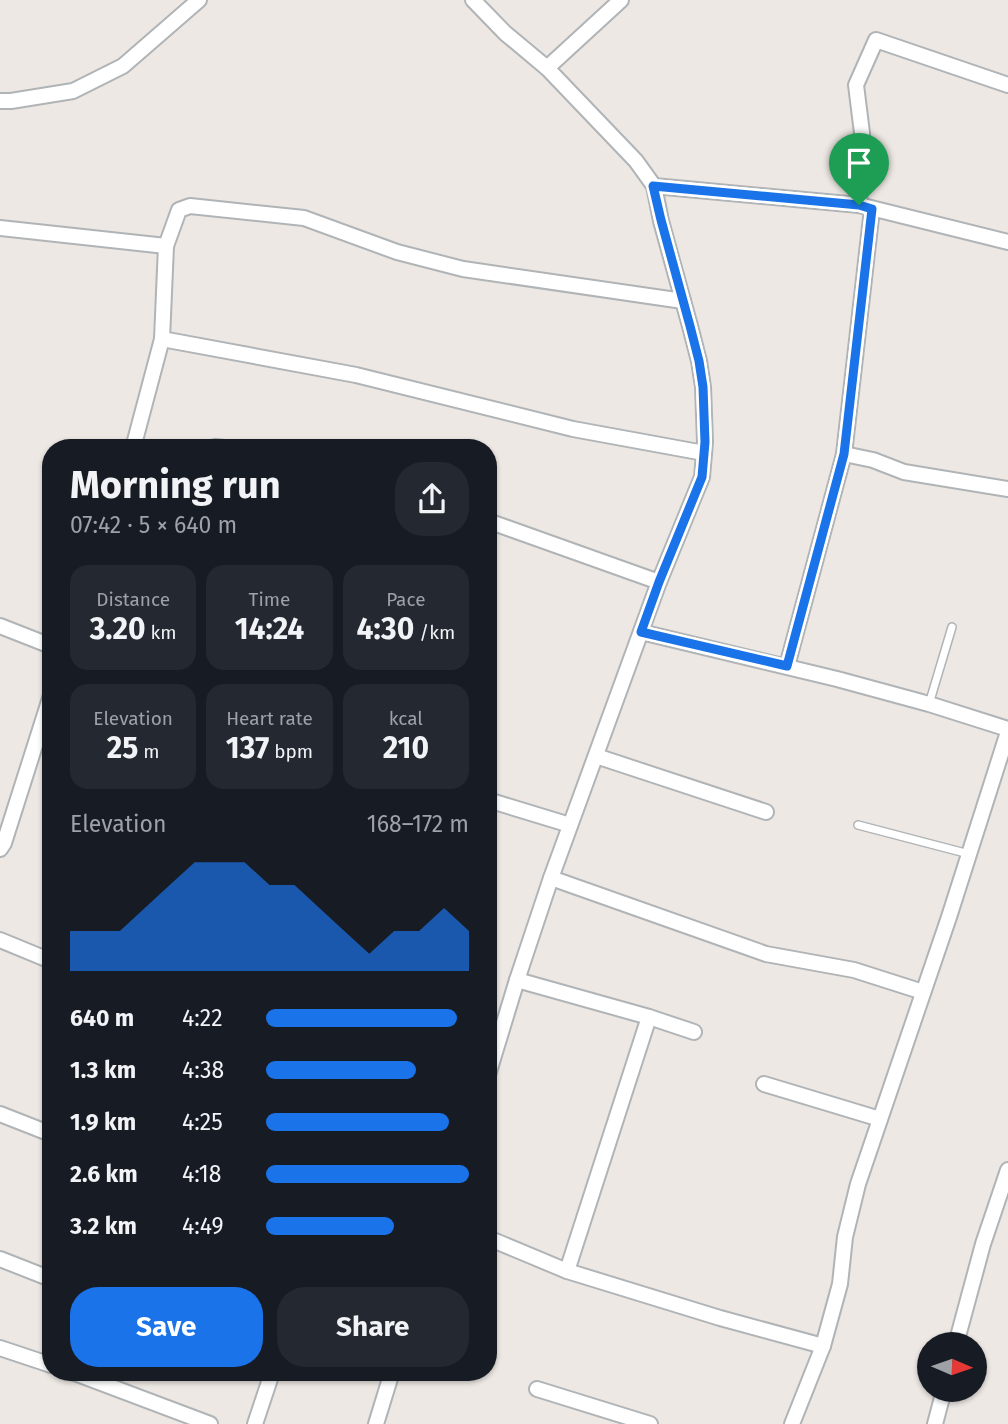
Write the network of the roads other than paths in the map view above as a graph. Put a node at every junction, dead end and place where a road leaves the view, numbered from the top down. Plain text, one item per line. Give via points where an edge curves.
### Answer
1 (199, 0) edge
2 (473, 0) edge
3 (621, 0) edge
4 (547, 68) junction
5 (1008, 85) edge
6 (0, 101) edge
7 (653, 186) junction
8 (866, 207) junction
9 (0, 228) edge
10 (1008, 242) edge
11 (166, 246) junction
12 (683, 301) junction
13 (162, 339) junction
14 (135, 439) edge
15 (704, 453) junction
16 (844, 454) junction
17 (1008, 489) edge
18 (497, 524) edge
19 (659, 582) junction
20 (0, 626) edge
21 (952, 627) dead end
22 (641, 632) junction
23 (42, 642) edge
24 (787, 666) junction
25 (929, 704) junction
26 (42, 723) edge
27 (1008, 730) edge
28 (596, 756) junction
29 (497, 803) edge
30 (766, 812) dead end
31 (570, 825) junction
32 (858, 825) dead end
33 (0, 849) edge
34 (969, 854) junction
35 (551, 878) junction
36 (0, 940) edge
37 (42, 957) edge
38 (517, 980) junction
39 (923, 992) junction
40 (649, 1017) junction
41 (694, 1031) dead end
42 (497, 1046) edge
43 (764, 1084) dead end
44 (0, 1114) edge
45 (880, 1119) junction
46 (42, 1130) edge
47 (1008, 1170) edge
48 (497, 1242) edge
49 (0, 1259) edge
50 (567, 1271) junction
51 (42, 1275) edge
52 (959, 1332) edge
53 (823, 1346) junction
54 (0, 1348) edge
55 (42, 1362) edge
56 (96, 1381) edge
57 (269, 1381) edge
58 (389, 1381) edge
59 (537, 1389) dead end
60 (941, 1402) edge
61 (210, 1424) edge
62 (255, 1424) edge
63 (376, 1424) edge
64 (650, 1424) edge
65 (792, 1424) edge
66 (935, 1424) edge

1 - 6 street via 123,66 74,91
2 - 4 street
3 - 4 street
4 - 7 street via 636,161
5 - 8 street via 876,40 856,86
7 - 8 street
7 - 12 street
8 - 10 street
8 - 16 street
9 - 11 street
11 - 12 street via 178,210 215,208 304,218 397,252 463,269
11 - 13 street
12 - 15 street via 703,387
13 - 14 street
13 - 15 street via 356,375 573,429
15 - 19 street via 702,477
16 - 17 street via 904,472
16 - 24 street
18 - 19 street
19 - 22 street
20 - 23 street
21 - 25 lane
22 - 24 street
22 - 28 street
24 - 25 street
25 - 27 street
26 - 33 street
27 - 34 street
28 - 30 street
28 - 31 street
29 - 31 street
31 - 35 street
32 - 34 lane
34 - 39 street
35 - 38 street
35 - 39 street via 766,954 854,970
36 - 37 street
38 - 40 street
38 - 42 street
39 - 45 street
40 - 41 street
40 - 50 street
43 - 45 street
44 - 46 street
45 - 53 street via 855,1197 840,1284
47 - 52 street
48 - 50 street
49 - 51 street
50 - 53 street
53 - 65 street
54 - 55 street
56 - 61 street
57 - 62 street
58 - 63 street
59 - 64 street
60 - 66 street

